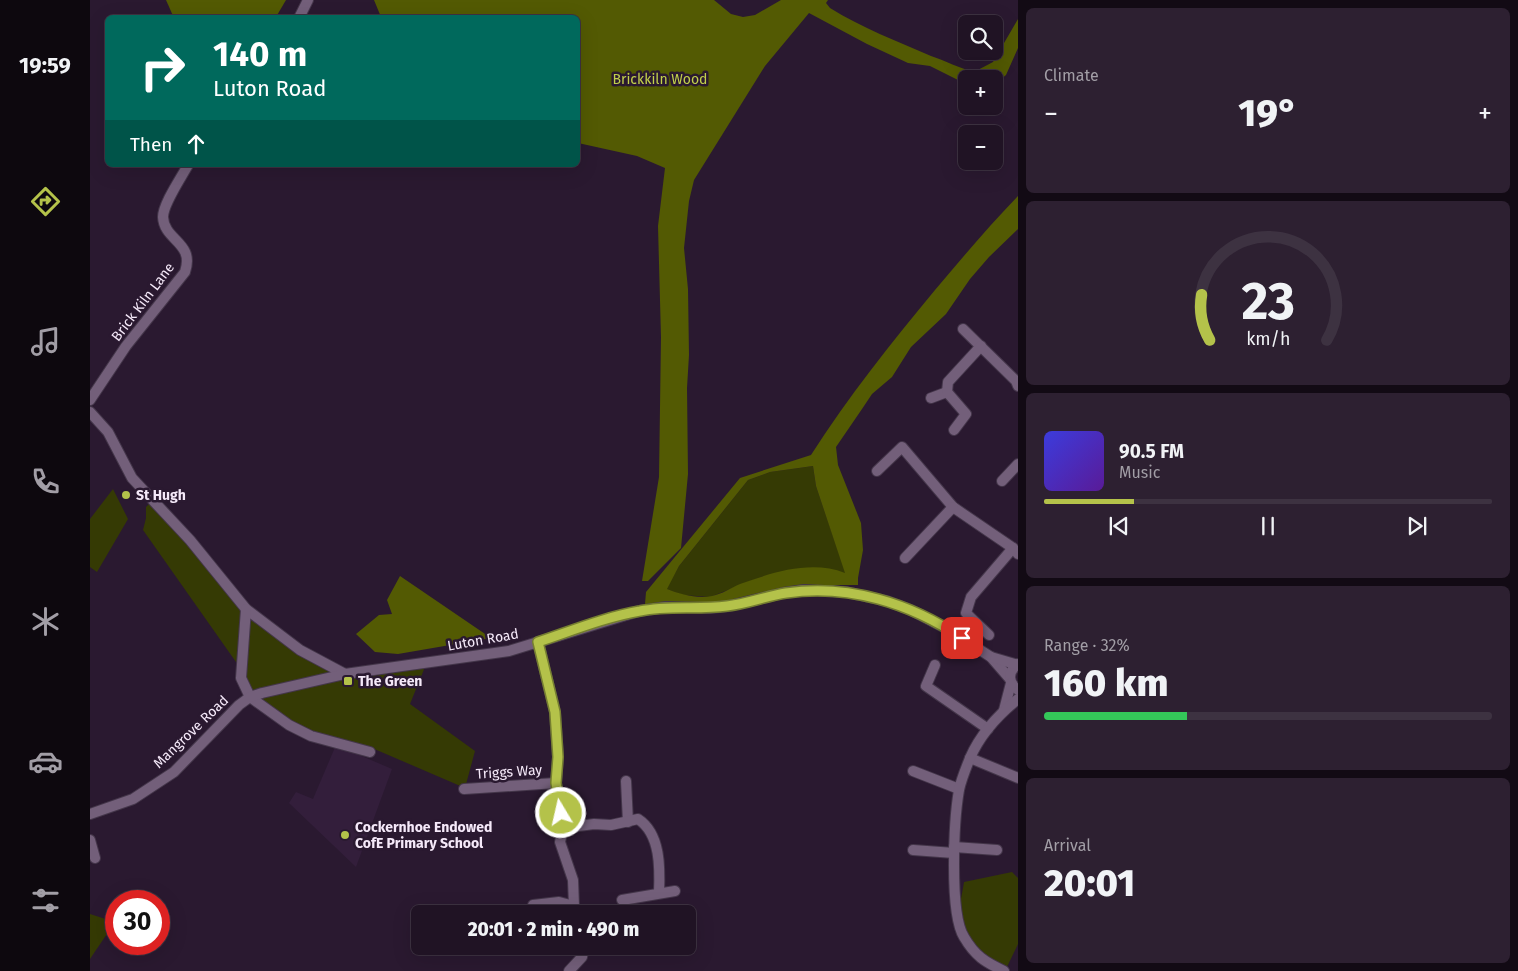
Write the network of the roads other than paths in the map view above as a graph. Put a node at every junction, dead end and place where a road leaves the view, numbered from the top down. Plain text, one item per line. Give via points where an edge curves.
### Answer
1 (308, 0) edge
2 (300, 15) edge
3 (187, 167) edge
4 (963, 329) dead end
5 (981, 346) junction
6 (1018, 386) edge
7 (947, 392) junction
8 (931, 398) dead end
9 (90, 400) edge
10 (90, 412) edge
11 (954, 430) dead end
12 (1018, 464) edge
13 (877, 471) dead end
14 (1002, 481) dead end
15 (952, 507) junction
16 (1016, 551) edge
17 (906, 558) dead end
18 (246, 609) junction
19 (989, 635) dead end
20 (538, 642) junction
21 (991, 657) junction
22 (1018, 664) edge
23 (935, 665) dead end
24 (345, 674) junction
25 (1013, 684) edge
26 (250, 697) junction
27 (1018, 699) edge
28 (1004, 710) junction
29 (988, 729) junction
30 (370, 752) dead end
31 (970, 758) junction
32 (913, 771) dead end
33 (1018, 778) edge
34 (626, 781) dead end
35 (556, 783) junction
36 (464, 789) dead end
37 (959, 790) junction
38 (90, 814) edge
39 (628, 822) junction
40 (563, 828) junction
41 (90, 840) edge
42 (913, 850) dead end
43 (954, 850) junction
44 (997, 850) dead end
45 (96, 858) dead end
46 (674, 891) dead end
47 (658, 893) junction
48 (622, 900) dead end
49 (532, 904) dead end
50 (565, 905) edge
51 (576, 905) edge
52 (582, 955) edge
53 (569, 971) edge
54 (1004, 971) edge

1 - 2 street
3 - 9 street, Brick Kiln Lane via 163,216 164,223 186,252 185,272 126,346
4 - 5 street
5 - 6 street
5 - 7 street via 948,382
7 - 8 street
7 - 11 street via 966,414
10 - 18 street via 108,432 132,478 190,540
12 - 14 street
13 - 15 street via 902,447
15 - 16 street
15 - 17 street
16 - 19 street via 971,597 966,613
18 - 24 street via 300,650
18 - 26 street via 241,678
20 - 21 street, Luton Road via 639,611 729,606 783,593 825,590 859,594 911,610
20 - 24 street, Luton Road via 478,657
20 - 35 street via 555,712
21 - 22 street
21 - 25 street
22 - 25 street via 1012,669
23 - 29 street via 926,686
24 - 26 street, Mangrove Road
25 - 28 street
26 - 30 street via 289,725 311,736
26 - 38 street, Mangrove Road via 239,704 174,772 133,799
27 - 28 street
28 - 29 street
29 - 31 street
31 - 33 street
31 - 37 street
32 - 37 street
34 - 39 street
35 - 36 street, Triggs Way
35 - 40 street
37 - 43 street
39 - 40 street
39 - 47 street via 638,819 647,825 656,844 660,871
40 - 51 street via 560,842 573,880
41 - 45 street
42 - 43 street
43 - 44 street
43 - 54 street via 955,907 963,936 981,960
46 - 47 street
47 - 48 street
49 - 50 street via 559,902
52 - 53 street

